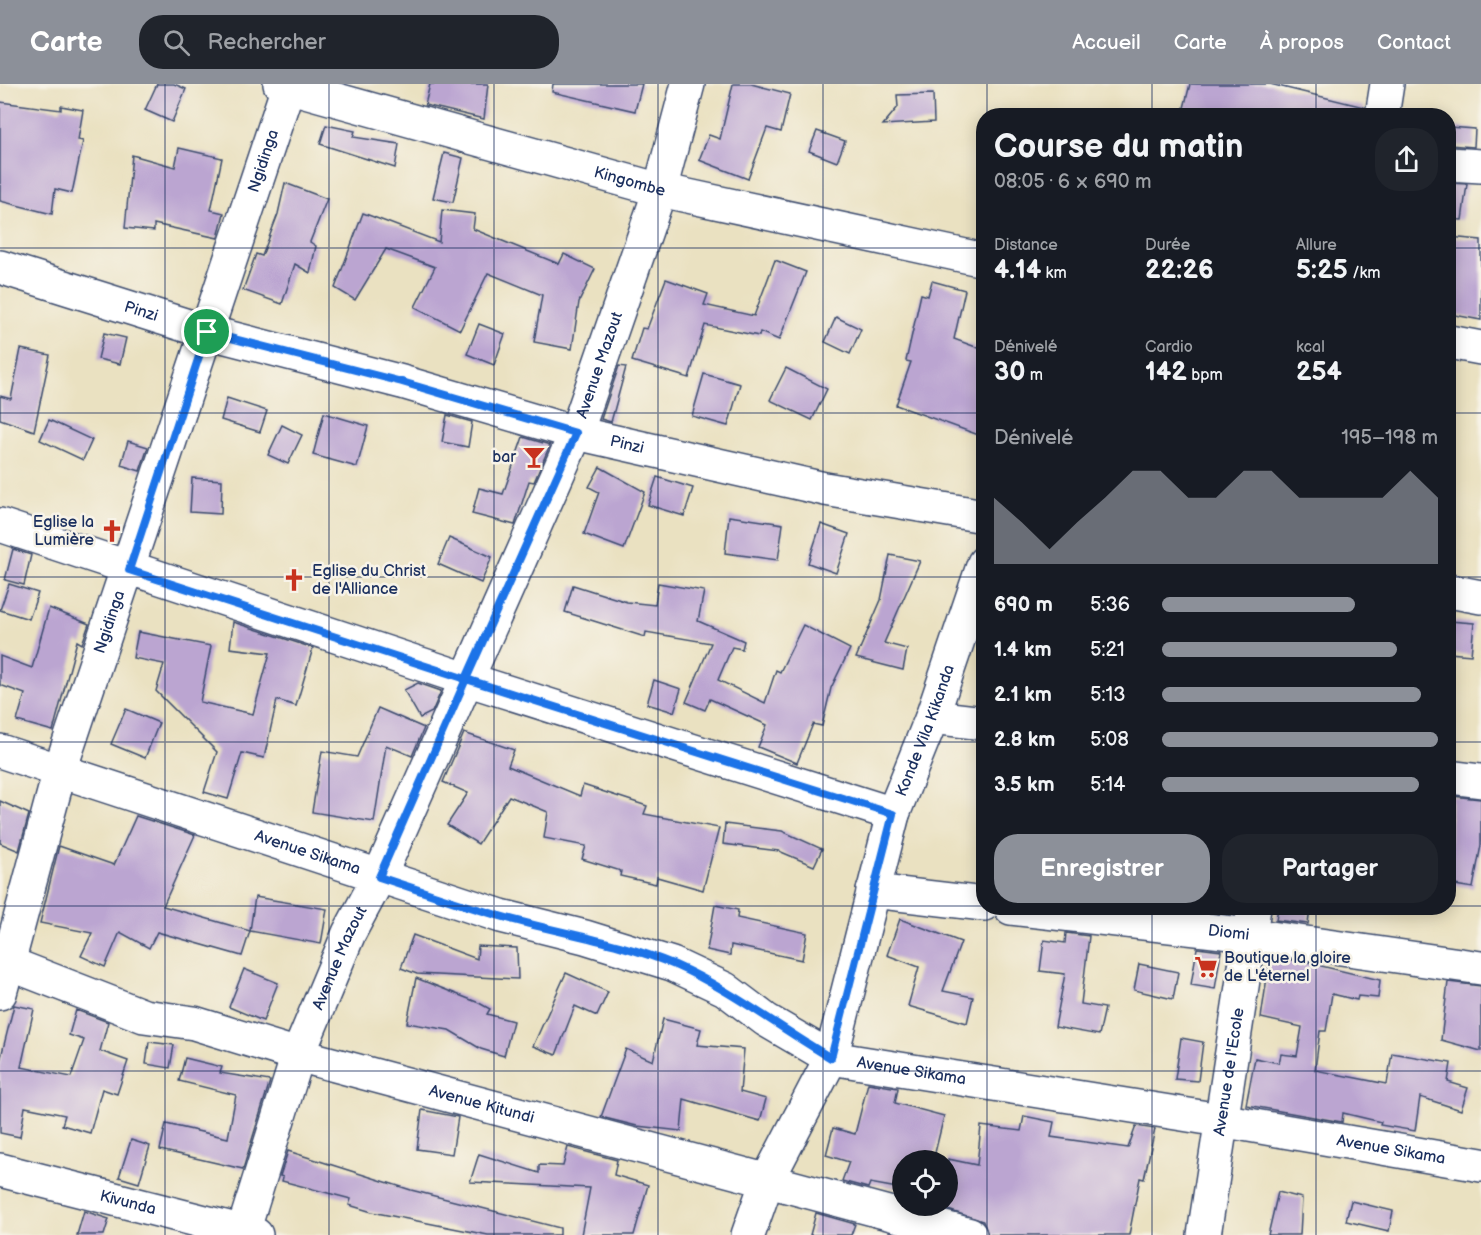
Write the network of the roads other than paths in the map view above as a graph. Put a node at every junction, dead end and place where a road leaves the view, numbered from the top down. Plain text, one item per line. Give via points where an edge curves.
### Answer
1 (688, 84) edge
2 (1387, 84) edge
3 (285, 85) edge
4 (1383, 108) edge
5 (1456, 164) edge
6 (1481, 166) edge
7 (660, 190) junction
8 (976, 258) edge
9 (0, 267) edge
10 (207, 332) junction
11 (1456, 343) edge
12 (1481, 348) edge
13 (576, 433) junction
14 (976, 515) edge
15 (0, 525) edge
16 (129, 570) junction
17 (976, 587) edge
18 (1456, 592) edge
19 (1481, 597) edge
20 (466, 679) junction
21 (932, 717) junction
22 (976, 722) edge
23 (0, 751) edge
24 (60, 770) junction
25 (1456, 778) edge
26 (1481, 781) edge
27 (893, 814) junction
28 (379, 877) junction
29 (873, 891) junction
30 (976, 903) edge
31 (1141, 915) edge
32 (1252, 921) edge
33 (5, 961) edge
34 (1481, 968) edge
35 (0, 993) edge
36 (298, 1055) junction
37 (831, 1058) junction
38 (1220, 1120) junction
39 (1481, 1165) edge
40 (0, 1170) edge
41 (767, 1181) junction
42 (247, 1234) edge
43 (748, 1235) edge
44 (970, 1235) edge
45 (1204, 1235) edge

1 - 7 street, Avenue Mazout
2 - 4 street
3 - 7 street, Kingombe
3 - 10 street, Ngidinga
5 - 6 street
7 - 8 street, Kingombe
7 - 13 street, Avenue Mazout
9 - 10 street, Pinzi
10 - 13 street, Pinzi via 402,382
10 - 16 street, Ngidinga
11 - 12 street
13 - 14 street, Pinzi via 825,489
13 - 20 street, Avenue Mazout
15 - 16 street
16 - 20 street
16 - 24 street, Ngidinga
17 - 21 street, Konde Vila Kikanda
18 - 19 street
20 - 27 street
20 - 28 street, Avenue Mazout
21 - 22 street
21 - 27 street, Konde Vila Kikanda
23 - 24 street, Avenue Sikama
24 - 28 street, Avenue Sikama
24 - 33 street, Ngidinga
25 - 26 street
27 - 29 street, Konde Vila Kikanda
28 - 36 street, Avenue Mazout via 349,933
28 - 37 street, Avenue Sikama via 672,964 724,988 766,1020
29 - 30 street
29 - 37 street, Konde Vila Kikanda
31 - 32 street, Diomi
32 - 34 street, Diomi
32 - 38 street, Avenue de l'Ecole
33 - 35 street, Ngidinga
33 - 36 street, Avenue Kitundi via 144,1016 194,1023
36 - 41 street, Avenue Kitundi
36 - 42 street, Avenue Mazout
37 - 38 street, Avenue Sikama
37 - 41 street, Konde Vila Kikanda
38 - 39 street, Avenue Sikama
38 - 45 street, Avenue de l'Ecole
40 - 42 street, Kivunda
41 - 43 street, Konde Vila Kikanda
41 - 44 street, Avenue Kitundi

